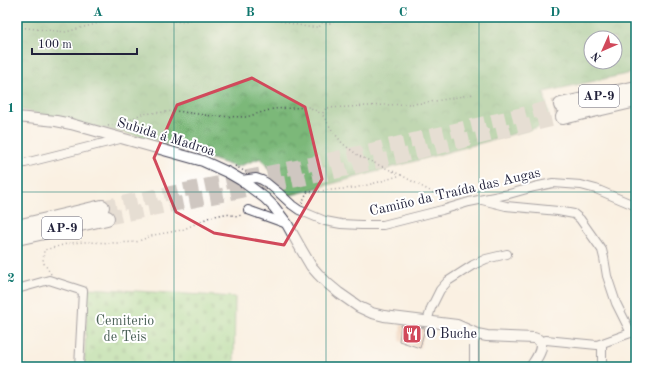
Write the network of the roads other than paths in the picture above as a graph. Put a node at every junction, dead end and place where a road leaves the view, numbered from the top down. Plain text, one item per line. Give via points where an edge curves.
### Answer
1 (636, 88) edge
2 (636, 100) edge
3 (17, 117) edge
4 (120, 139) junction
5 (17, 164) edge
6 (240, 180) junction
7 (480, 200) junction
8 (636, 206) edge
9 (248, 210) road end
10 (287, 224) junction
11 (17, 227) edge
12 (17, 238) edge
13 (507, 254) dead end
14 (17, 289) edge
15 (427, 322) junction
16 (633, 332) edge
17 (477, 334) junction
18 (540, 342) junction
19 (602, 344) junction
20 (79, 367) edge
21 (474, 367) edge
22 (532, 367) edge
23 (602, 367) edge

1 - 2 highway, AP-9 via 562,111
3 - 4 street, Subida á Madroa via 71,124
4 - 5 street
4 - 6 street, Subida á Madroa via 202,161
6 - 7 street, Camiño da Traída das Augas via 262,180 299,210 325,221 341,224 371,226 396,222
6 - 10 street, Subida á Madroa via 265,198
7 - 8 street, Camiño da Traída das Augas via 553,183 596,189
7 - 16 street via 506,206 574,214 580,219 602,250 616,303
9 - 10 street
10 - 15 street, Subida á Madroa via 311,266 327,284 350,301 372,313
11 - 12 highway, AP-9 via 104,213
13 - 15 street via 486,259 448,281 440,290
14 - 20 street via 49,280 83,291
15 - 17 street, Subida á Madroa via 457,326
16 - 19 street
17 - 18 street, Subida á Madroa via 534,338
17 - 21 street via 474,342
18 - 19 street via 546,340 598,346
18 - 22 street via 541,349
19 - 23 street

